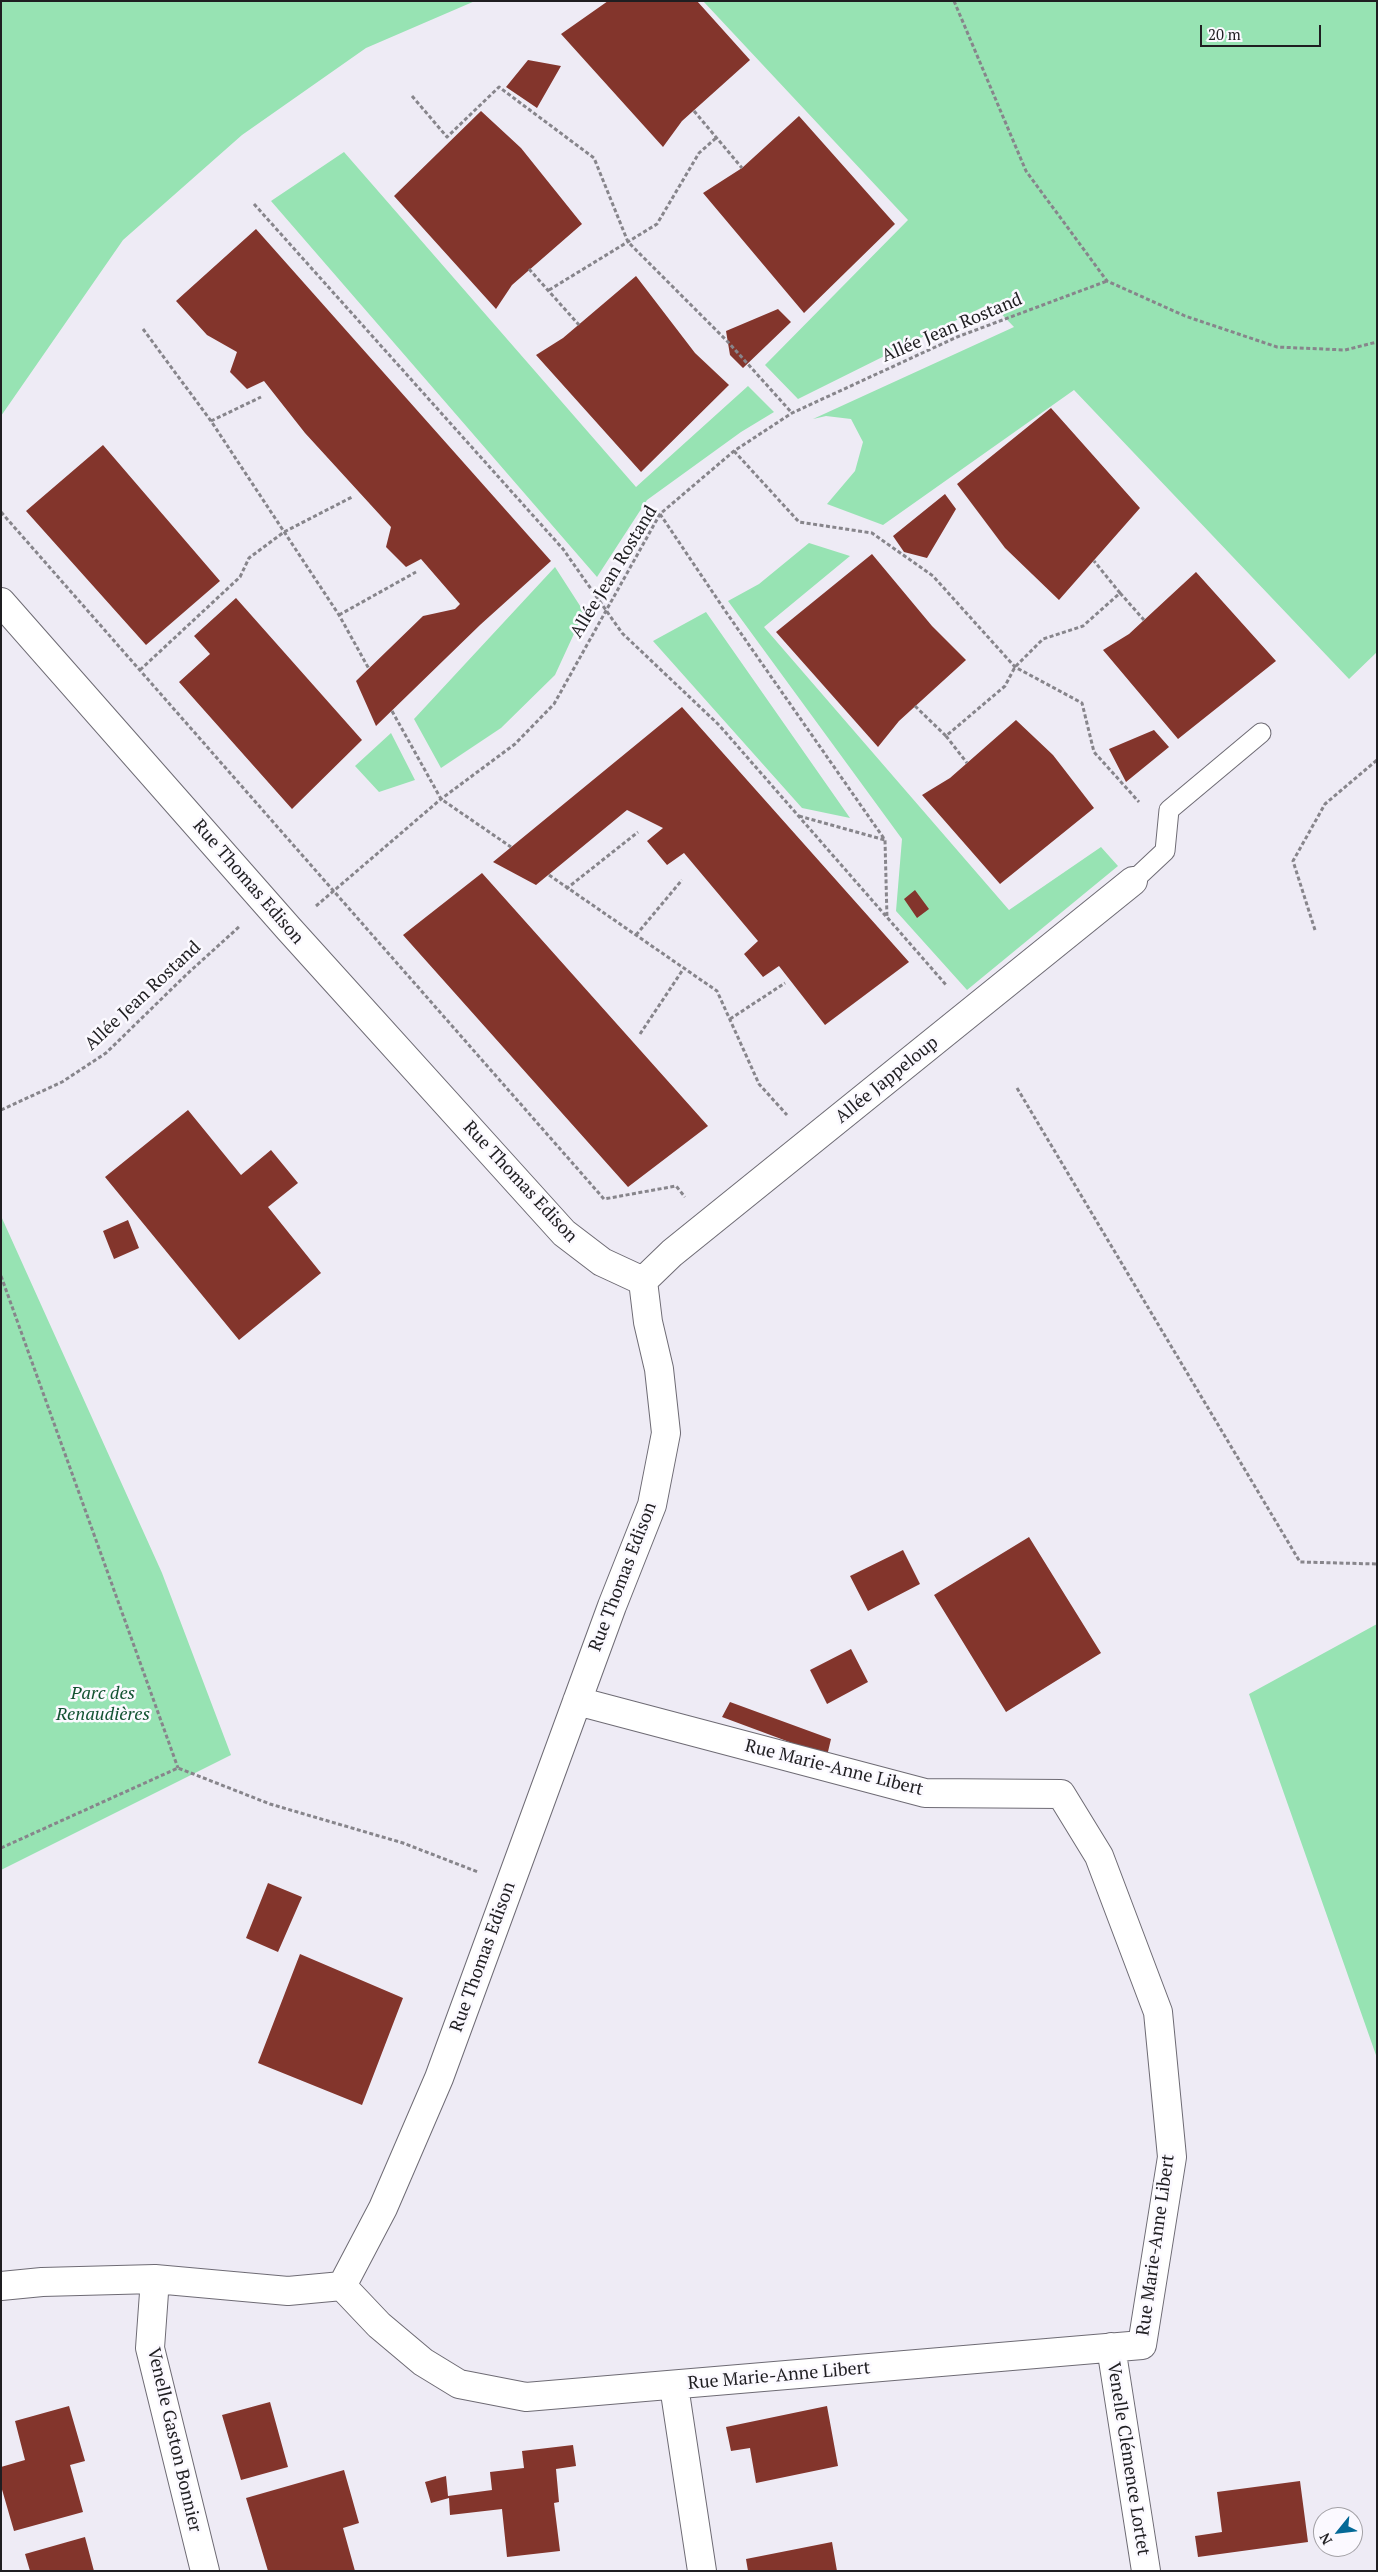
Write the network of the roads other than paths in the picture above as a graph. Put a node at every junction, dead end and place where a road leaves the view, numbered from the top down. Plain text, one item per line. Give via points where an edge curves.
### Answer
1 (1, 602) edge
2 (1261, 733) dead end
3 (1134, 881) joint
4 (643, 1281) junction
5 (577, 1701) junction
6 (154, 2279) junction
7 (1, 2286) edge
8 (342, 2286) junction
9 (1111, 2346) junction
10 (674, 2386) junction
11 (205, 2571) edge
12 (702, 2571) edge
13 (1146, 2571) edge

1 - 4 street, Rue Thomas Edison via 289,929 564,1232 602,1262
2 - 3 lane via 1169,810 1165,850
3 - 4 street, Allée Jappeloup via 707,1225
4 - 5 street, Rue Thomas Edison via 659,1369 666,1433 652,1505
5 - 8 street, Rue Thomas Edison via 438,2078 383,2208
5 - 9 street, Rue Marie-Anne Libert via 925,1793 1061,1794 1099,1856 1158,2012 1172,2157 1142,2345
6 - 7 street
6 - 8 street via 288,2292
6 - 11 street, Venelle Gaston Bonnier via 150,2348
8 - 10 street, Rue Marie-Anne Libert via 379,2325 423,2362 459,2384 526,2397
9 - 10 street, Rue Marie-Anne Libert
9 - 13 street, Venelle Clémence Lortet
10 - 12 street

